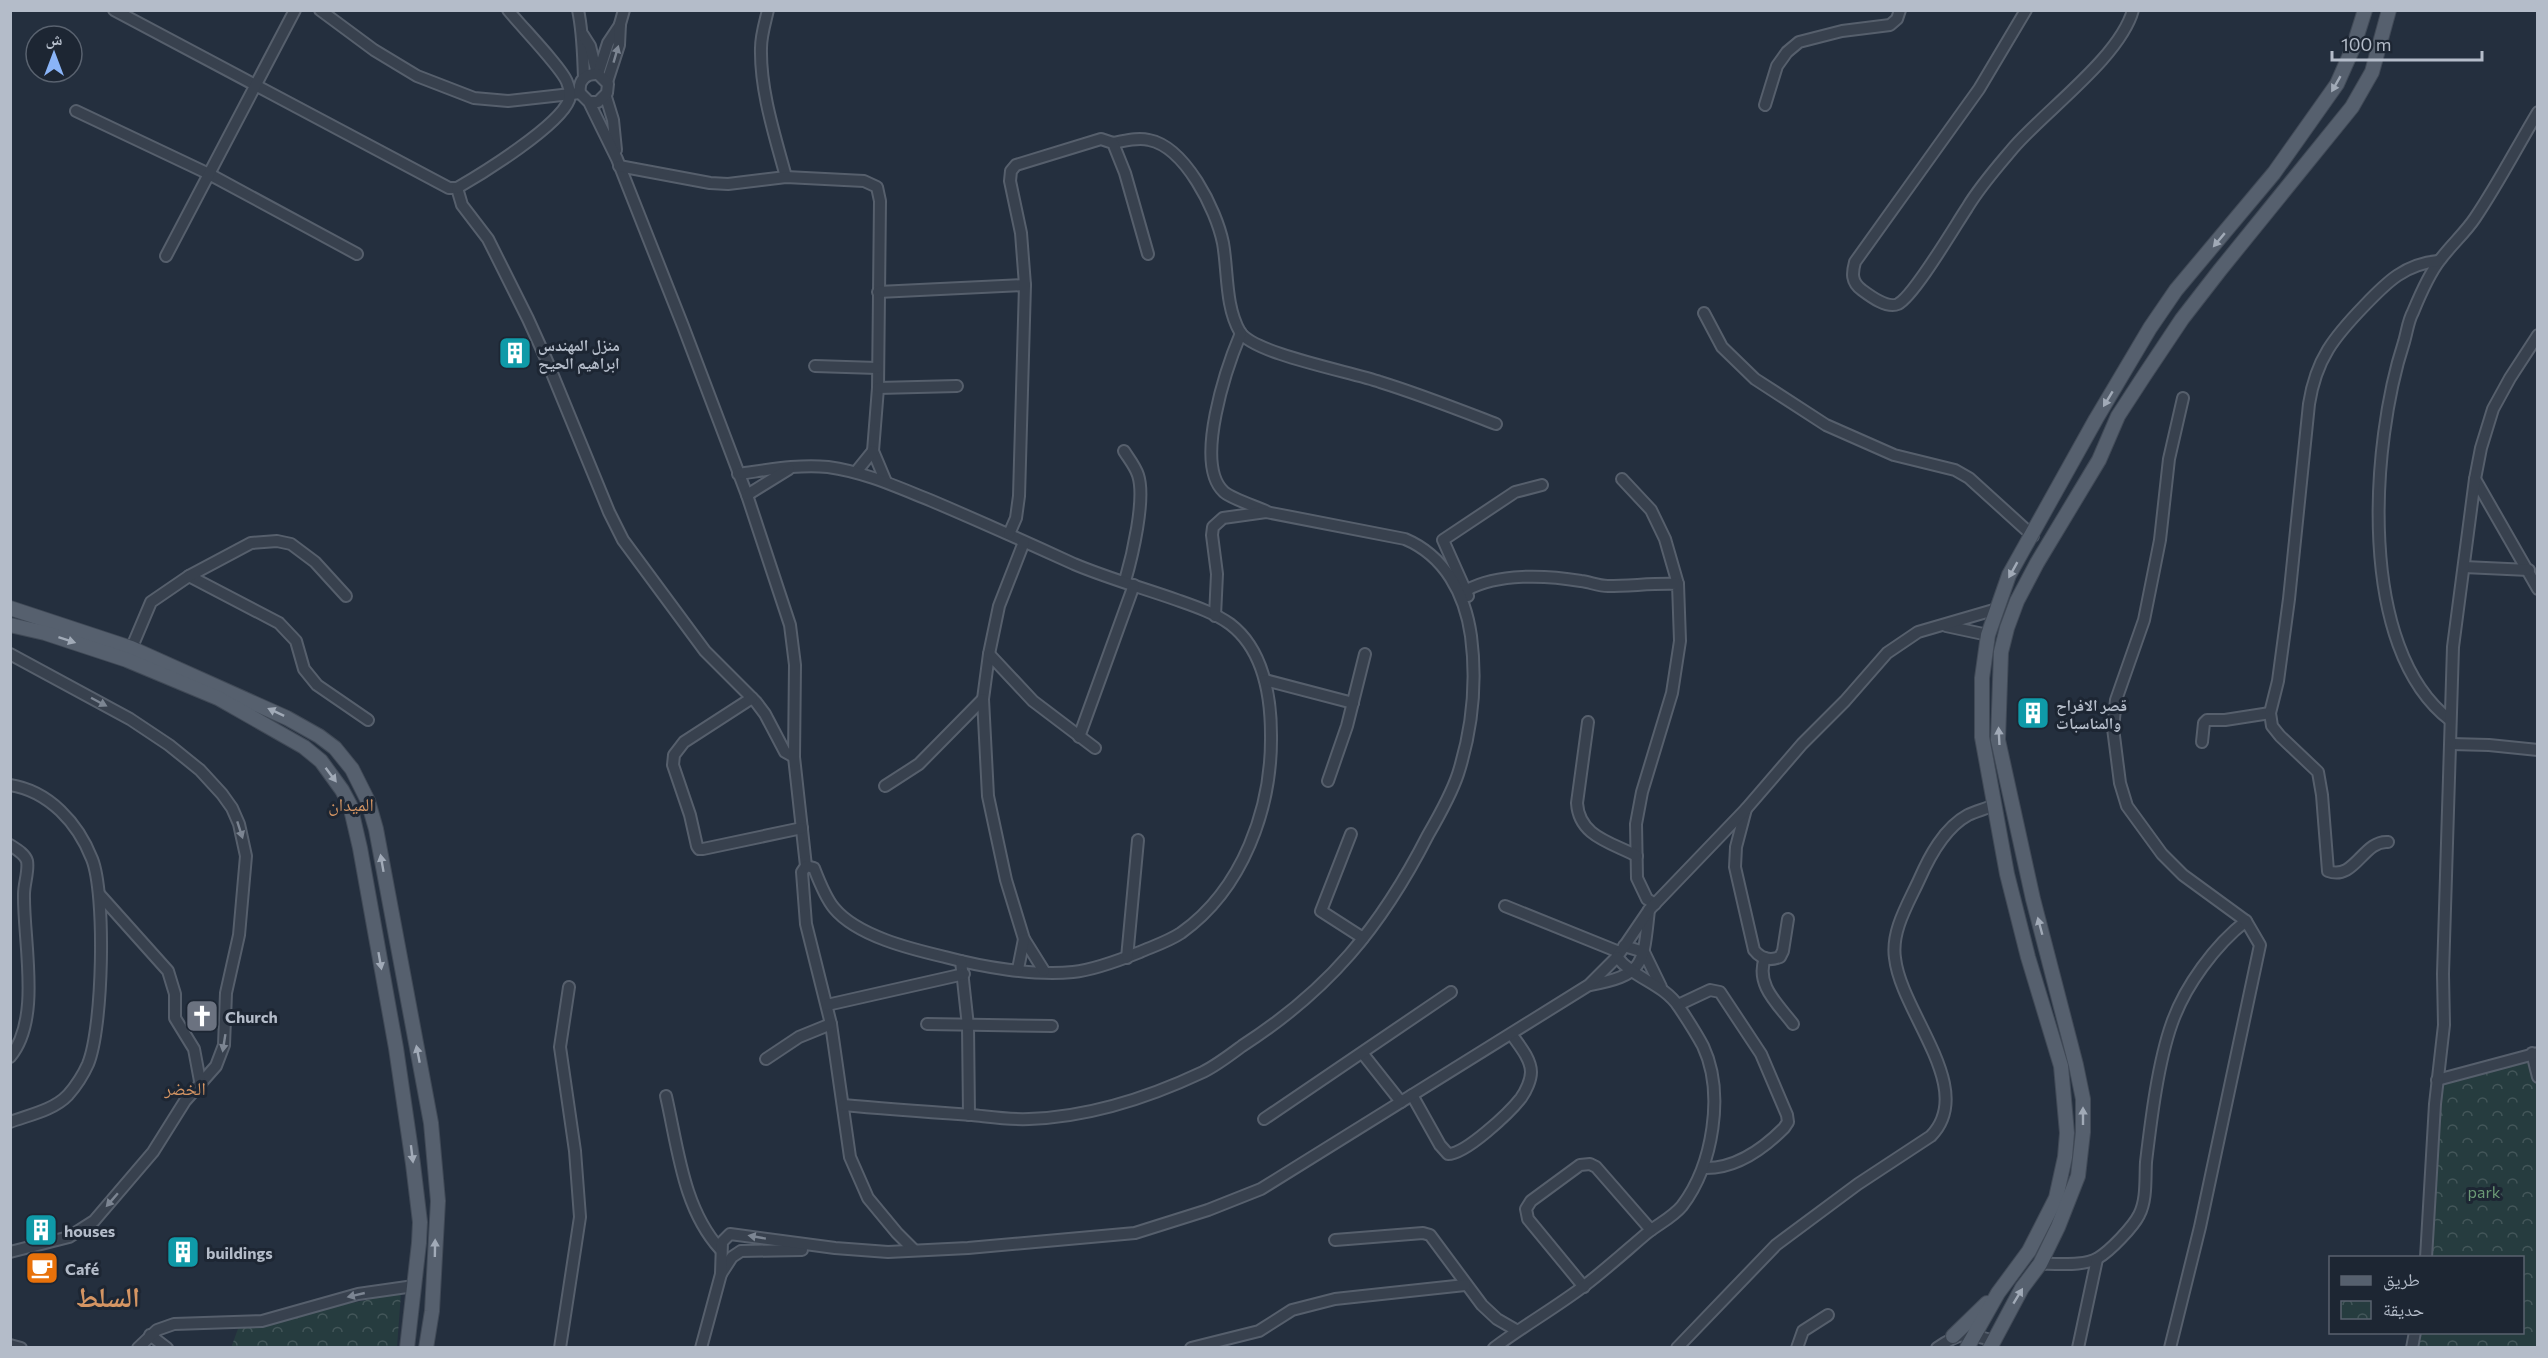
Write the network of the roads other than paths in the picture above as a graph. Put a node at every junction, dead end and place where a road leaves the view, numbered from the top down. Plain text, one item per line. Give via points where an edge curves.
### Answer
1 (114, 10) edge
2 (295, 10) edge
3 (320, 10) edge
4 (508, 10) edge
5 (578, 10) edge
6 (624, 10) edge
7 (768, 10) edge
8 (1900, 10) edge
9 (2026, 10) edge
10 (2133, 10) edge
11 (2365, 10) edge
12 (2389, 10) edge
13 (583, 35) junction
14 (601, 77) junction
15 (584, 78) junction
16 (254, 86) junction
17 (575, 93) junction
18 (606, 97) junction
19 (589, 102) junction
20 (1765, 105) dead end
21 (76, 111) dead end
22 (2538, 112) edge
23 (1113, 143) junction
24 (618, 163) junction
25 (209, 174) junction
26 (786, 177) junction
27 (457, 188) junction
28 (357, 254) dead end
29 (1148, 254) dead end
30 (166, 256) dead end
31 (2438, 261) junction
32 (1025, 285) junction
33 (878, 292) junction
34 (1704, 313) dead end
35 (1241, 333) junction
36 (2538, 335) edge
37 (815, 366) dead end
38 (878, 368) junction
39 (957, 386) dead end
40 (878, 388) junction
41 (2183, 398) dead end
42 (1496, 424) dead end
43 (873, 451) junction
44 (1124, 451) dead end
45 (791, 467) junction
46 (856, 472) junction
47 (738, 474) junction
48 (2063, 478) junction
49 (1622, 479) dead end
50 (2475, 479) junction
51 (886, 482) junction
52 (1542, 485) dead end
53 (2082, 488) junction
54 (747, 495) junction
55 (1266, 512) junction
56 (1009, 534) junction
57 (2032, 536) junction
58 (1024, 542) junction
59 (2464, 567) junction
60 (2529, 570) junction
61 (189, 576) junction
62 (1129, 583) junction
63 (1678, 584) junction
64 (2538, 588) edge
65 (1467, 590) junction
66 (346, 596) dead end
67 (10, 608) edge
68 (1997, 609) junction
69 (1468, 611) junction
70 (1215, 616) junction
71 (10, 625) edge
72 (1945, 626) junction
73 (1988, 635) junction
74 (10, 654) edge
75 (129, 654) junction
76 (989, 654) junction
77 (1365, 654) dead end
78 (1265, 680) junction
79 (752, 698) junction
80 (983, 699) junction
81 (1353, 703) junction
82 (2270, 713) junction
83 (368, 720) dead end
84 (2450, 720) junction
85 (1588, 722) dead end
86 (1079, 737) junction
87 (2202, 742) dead end
88 (2451, 744) junction
89 (1095, 748) dead end
90 (2538, 750) edge
91 (794, 757) junction
92 (1328, 781) dead end
93 (10, 785) edge
94 (885, 786) dead end
95 (1994, 805) junction
96 (1746, 809) junction
97 (802, 828) junction
98 (1350, 834) dead end
99 (1138, 840) dead end
100 (2388, 842) dead end
101 (10, 845) edge
102 (1637, 856) junction
103 (806, 866) junction
104 (100, 896) junction
105 (1505, 906) dead end
106 (1652, 907) junction
107 (1788, 919) dead end
108 (2246, 921) junction
109 (1363, 938) junction
110 (1024, 939) junction
111 (1620, 952) junction
112 (1644, 952) junction
113 (1127, 958) junction
114 (1765, 958) junction
115 (960, 961) junction
116 (1018, 969) junction
117 (1044, 971) junction
118 (1631, 972) junction
119 (964, 974) junction
120 (1589, 986) junction
121 (569, 987) dead end
122 (1661, 987) junction
123 (1452, 992) dead end
124 (828, 1005) junction
125 (1678, 1005) junction
126 (831, 1024) junction
127 (927, 1024) dead end
128 (1793, 1024) dead end
129 (968, 1026) junction
130 (1052, 1026) dead end
131 (1512, 1035) junction
132 (2535, 1053) edge
133 (1363, 1054) junction
134 (10, 1058) edge
135 (765, 1059) dead end
136 (2076, 1065) junction
137 (2061, 1066) junction
138 (2538, 1077) edge
139 (2437, 1080) junction
140 (200, 1081) junction
141 (1412, 1095) junction
142 (666, 1096) dead end
143 (1401, 1102) junction
144 (843, 1105) junction
145 (969, 1115) junction
146 (1264, 1119) dead end
147 (10, 1122) edge
148 (1704, 1168) junction
149 (1651, 1230) junction
150 (1335, 1240) dead end
151 (835, 1248) junction
152 (720, 1249) junction
153 (914, 1250) junction
154 (10, 1252) edge
155 (2426, 1256) edge
156 (2097, 1259) junction
157 (2040, 1264) junction
158 (721, 1274) junction
159 (433, 1284) junction
160 (1466, 1285) junction
161 (414, 1286) junction
162 (1584, 1287) junction
163 (1998, 1293) junction
164 (1828, 1315) dead end
165 (1516, 1330) junction
166 (150, 1335) junction
167 (1953, 1336) junction
168 (1971, 1341) edge
169 (1992, 1344) edge
170 (10, 1345) edge
171 (21, 1347) edge
172 (138, 1347) edge
173 (167, 1347) edge
174 (406, 1347) edge
175 (426, 1347) edge
176 (560, 1347) edge
177 (701, 1347) edge
178 (1191, 1347) edge
179 (1494, 1347) edge
180 (1677, 1347) edge
181 (1797, 1347) edge
182 (1937, 1347) edge
183 (2078, 1347) edge
184 (2170, 1347) edge

1 - 16 street
2 - 16 street
3 - 17 street via 417,76 463,95 499,101
4 - 17 street
5 - 13 street
6 - 14 street via 608,43
7 - 26 street via 761,61
8 - 20 street via 1890,25 1799,42 1777,66
9 - 10 street via 1979,89 1855,262 1853,279 1871,296 1890,305 1905,298 1996,169 2102,59
11 -> 48 main road via 2354,48 2337,84 2274,173 2176,290
12 - 53 main road via 2372,72 2352,107 2182,319 2118,416
13 - 14 street
13 - 15 street
14 - 15 street
14 - 18 street via 608,88
15 - 17 street
16 - 25 street
16 - 27 street via 449,188
17 - 19 street
17 - 27 street via 547,125 494,166
18 - 19 street
18 - 24 street
19 - 24 street
21 - 25 street
22 - 31 street via 2474,220
23 - 29 street
23 - 32 street via 1101,139 1016,165 1011,171
23 - 35 street via 1138,139 1162,145 1198,180 1213,207 1223,242 1233,314
24 - 26 street via 728,184
24 - 47 street
25 - 28 street
25 - 30 street
26 - 33 street via 864,181 877,187
27 - 79 street via 462,205 488,239 528,319 623,540 705,651
31 - 82 street via 2407,269 2380,288 2329,345 2315,374 2302,461 2287,619
31 - 84 street via 2412,314 2391,388 2381,472 2379,540 2387,604 2398,648 2419,687
32 - 33 street
32 - 56 street via 1019,496
33 - 38 street
34 - 57 street via 1722,347 1755,379 1826,425 1894,455 1969,477
35 - 42 street via 1288,357 1379,381
35 - 55 street via 1227,366 1210,449 1211,467 1224,492
36 - 50 street via 2493,409
37 - 38 street
38 - 40 street
39 - 40 street
40 - 43 street
41 - 108 street via 2169,459 2150,595 2116,700 2113,728 2127,806 2176,868
43 - 46 street
43 - 51 street
44 - 62 street via 1139,476 1140,490
45 - 46 street
45 - 47 street
45 - 54 street
46 - 51 street
47 - 54 street
48 - 53 main road
48 - 57 main road
49 - 63 street via 1651,510 1665,538
50 - 59 street
50 - 60 street
51 - 56 street
52 - 65 street via 1515,492 1443,540
136 -> 53 main road via 2033,899 1998,740 2001,652 2007,628 2022,591
54 - 91 street via 790,625 795,665
55 - 69 street via 1405,538 1420,545 1453,581
55 - 70 street via 1223,518 1213,527
56 - 58 street
57 -> 68 main road via 2009,575
58 - 62 street
58 - 76 street via 999,606
59 - 60 street
59 - 84 street via 2453,647
60 - 64 street
61 - 66 street via 251,543 277,541 291,544 315,562
61 - 75 street via 151,602
61 - 83 street via 279,623 296,641 304,669 317,685
62 - 70 street
62 - 86 street
63 - 65 street via 1606,586 1561,578 1525,579 1494,580
63 - 102 street via 1680,641 1672,693 1642,792 1636,824
65 - 69 street
67 - 75 main road
68 - 72 street
68 - 73 main road
69 - 109 street via 1475,689 1458,775 1417,857 1390,903
70 - 78 street via 1244,637
71 -> 75 main road
72 - 73 street
72 - 96 street via 1918,632 1887,653
73 - 95 main road via 1981,712
74 -> 140 street via 130,719 169,745 212,781 235,816 243,840 246,873 236,954 226,993 224,1045 216,1066
159 -> 75 main road via 438,1201 431,1123 368,801 352,770 319,736 287,718
75 -> 161 main road via 304,747 321,761 350,805 406,1110 420,1222
76 - 80 street
76 - 86 street via 1033,701
77 - 81 street
78 - 81 street
78 - 113 street via 1271,722 1271,765 1256,829 1243,861 1205,913 1179,934
79 - 91 street via 765,714 784,752
79 - 97 street via 684,742 674,755 673,765 697,846 703,849
80 - 94 street via 919,764
80 - 110 street via 988,796 1006,880
81 - 92 street
82 - 87 street via 2207,720
82 - 100 street via 2272,726 2280,736 2318,772 2328,871 2347,870 2374,844
84 - 88 street
85 - 102 street via 1578,816 1588,831
86 - 89 street
88 - 90 street
88 - 139 street via 2444,1025
91 - 97 street
93 - 104 street via 24,787 52,803 68,819 92,859
95 - 137 main road via 2018,915
95 - 180 street via 1968,815 1946,834 1928,861 1896,935 1894,956 1900,984 1943,1079 1947,1106 1940,1127 1776,1245
96 - 106 street
96 - 114 street via 1735,867 1754,950
97 - 103 street
98 - 109 street via 1321,911
99 - 113 street
101 - 134 street via 27,861 24,893 28,984 23,1035
102 - 106 street via 1637,878
103 - 115 street via 813,868 833,907 857,926 904,947
103 - 124 street via 801,872 806,924
104 - 140 street via 168,971 175,994 175,1018 194,1049
104 - 147 street via 97,1007 88,1063 69,1094 58,1103
105 - 111 street
106 - 111 street
106 - 112 street
107 - 114 street via 1780,957
108 - 156 street via 2216,952 2179,1006 2159,1081 2139,1214
108 - 184 street via 2259,940 2260,951
109 - 145 street via 1309,998 1205,1071 1099,1109 1064,1116 1028,1119
110 - 116 street
110 - 117 street
111 - 112 street
111 - 118 street
111 - 120 street
112 - 118 street
112 - 122 street
113 - 117 street via 1074,972
114 - 128 street via 1761,969 1766,989
115 - 116 street
115 - 119 street
116 - 117 street
118 - 120 street
118 - 122 street
119 - 124 street
119 - 129 street
120 - 131 street
121 - 176 street via 560,1047 580,1217
122 - 125 street
123 - 133 street
124 - 126 street
125 - 148 street via 1703,1047 1711,1077 1714,1106
125 - 148 street via 1710,990 1720,992 1761,1054 1787,1115 1788,1122 1776,1136 1742,1159 1723,1167
126 - 135 street via 799,1037
126 - 144 street
127 - 129 street
129 - 130 street
129 - 145 street
131 - 141 street
131 - 141 street via 1529,1062 1528,1086 1521,1098 1481,1135 1454,1154 1448,1154 1440,1145
132 - 138 street
132 - 139 street
133 - 143 street
133 - 146 street
136 - 137 main road
157 -> 136 main road via 2078,1176 2083,1099
137 - 163 main road via 2067,1134 2056,1198 2029,1251
139 - 155 street
140 -> 154 street via 153,1152 94,1221 69,1238
141 - 143 street
142 - 152 street via 691,1200 704,1229
143 - 153 street via 1261,1189 1156,1227 1135,1233 1063,1240
144 - 145 street
144 - 153 street via 850,1157 861,1184 882,1216
148 - 149 street via 1681,1207
149 - 162 street
149 - 162 street via 1590,1164 1580,1165 1531,1201 1526,1209 1528,1219
150 - 160 street via 1430,1235
151 -> 152 street via 734,1233 726,1237
151 - 153 street
151 - 158 street via 749,1249 732,1257
152 - 158 street
156 - 157 street
156 - 183 street
169 -> 157 main road via 2022,1288
158 - 177 street
159 - 161 main road
159 - 175 main road
160 - 165 street via 1488,1311
160 - 178 street via 1335,1299 1292,1310 1259,1331
161 -> 166 street via 358,1294 262,1321 174,1324
161 - 174 main road
162 - 165 street
163 - 167 main road
163 - 168 main road
164 - 181 street via 1803,1331
165 - 179 street
166 - 172 street
166 - 173 street
167 - 168 street
167 - 182 street
168 - 169 street
170 - 171 street

